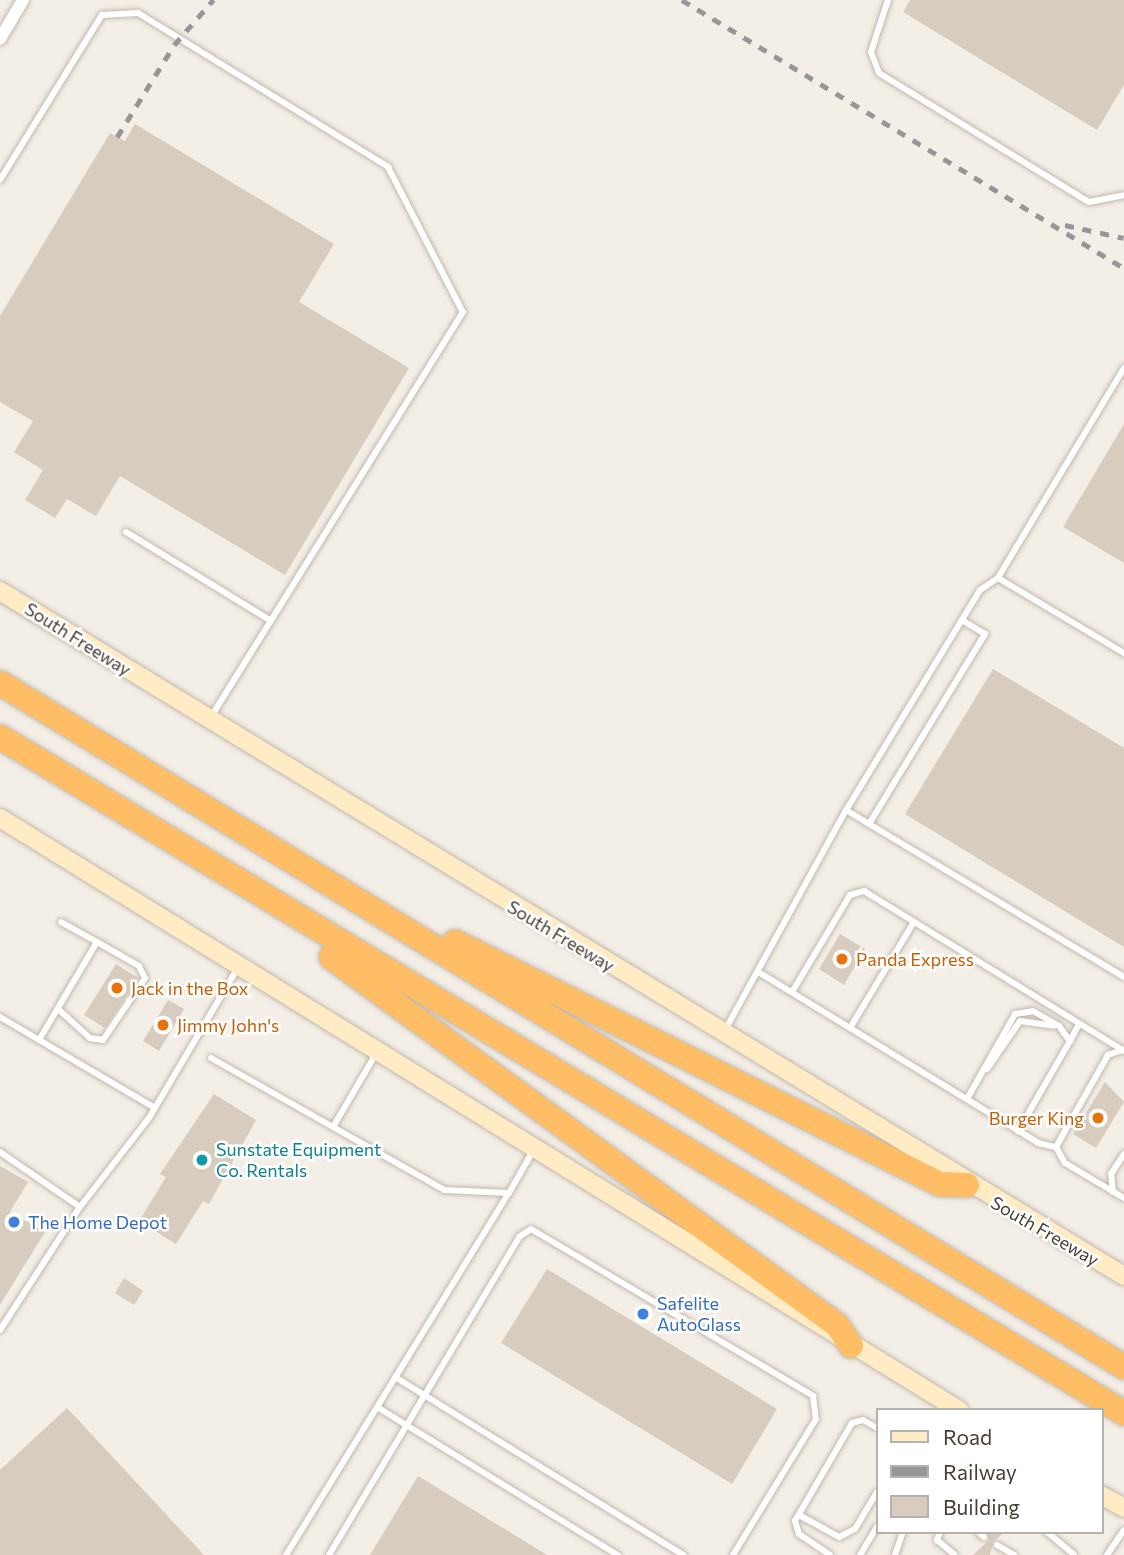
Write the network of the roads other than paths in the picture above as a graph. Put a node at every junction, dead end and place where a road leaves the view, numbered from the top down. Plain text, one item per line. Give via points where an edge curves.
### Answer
1 (23, 0) edge
2 (888, 0) edge
3 (0, 38) edge
4 (0, 180) edge
5 (1124, 195) edge
6 (1124, 368) edge
7 (126, 532) dead end
8 (998, 578) junction
9 (0, 591) edge
10 (962, 620) junction
11 (271, 621) junction
12 (1124, 653) edge
13 (0, 683) edge
14 (210, 720) junction
15 (0, 737) edge
16 (846, 810) junction
17 (0, 818) edge
18 (869, 824) junction
19 (146, 827) junction
20 (314, 875) junction
21 (61, 922) dead end
22 (914, 922) junction
23 (97, 942) junction
24 (239, 965) junction
25 (760, 973) junction
26 (1124, 977) edge
27 (792, 992) junction
28 (58, 1009) junction
29 (0, 1017) edge
30 (1079, 1024) junction
31 (850, 1028) junction
32 (1062, 1030) junction
33 (723, 1034) junction
34 (39, 1040) junction
35 (1070, 1041) junction
36 (378, 1051) junction
37 (1123, 1051) edge
38 (211, 1058) dead end
39 (983, 1071) junction
40 (967, 1099) junction
41 (155, 1108) junction
42 (333, 1127) junction
43 (1018, 1131) junction
44 (535, 1147) junction
45 (1056, 1147) junction
46 (0, 1152) edge
47 (1124, 1153) edge
48 (967, 1185) junction
49 (1113, 1192) junction
50 (509, 1193) junction
51 (1124, 1198) edge
52 (80, 1207) junction
53 (1124, 1276) edge
54 (0, 1330) edge
55 (852, 1346) junction
56 (1124, 1367) edge
57 (396, 1377) junction
58 (428, 1398) junction
59 (377, 1407) junction
60 (956, 1408) edge
61 (1124, 1413) edge
62 (410, 1427) junction
63 (876, 1427) edge
64 (876, 1494) edge
65 (1103, 1496) edge
66 (1124, 1508) edge
67 (799, 1514) junction
68 (876, 1529) edge
69 (1124, 1530) edge
70 (902, 1534) edge
71 (939, 1534) edge
72 (1049, 1534) edge
73 (997, 1545) dead end
74 (286, 1555) edge
75 (330, 1555) edge
76 (618, 1555) edge
77 (683, 1555) edge
78 (733, 1555) edge
79 (830, 1555) edge
80 (860, 1555) edge
81 (895, 1555) edge
82 (956, 1555) edge
83 (1014, 1555) edge
84 (1073, 1555) edge
85 (1107, 1555) edge

1 - 3 street
2 - 5 lane via 871,52 879,73 1089,202
4 - 11 lane via 102,15 138,13 388,166 463,312
6 - 8 lane
7 - 11 lane
8 - 10 lane via 980,590
8 - 12 lane
9 - 14 main road, South Freeway
10 - 16 lane
10 - 18 lane via 985,634
11 - 14 lane
13 - 20 highway
14 - 33 main road, South Freeway
15 - 19 highway
16 - 18 lane
16 - 25 lane
17 - 24 main road
18 - 26 lane
19 - 55 highway via 167,853 388,993 541,1114 837,1325
19 - 61 highway
20 - 48 highway via 362,890 528,982 940,1184
20 - 56 highway
21 - 23 lane
22 - 27 lane via 857,891
22 - 30 lane
22 - 31 lane
23 - 28 lane
23 - 28 lane via 139,966 145,978 103,1040 90,1038
24 - 36 main road
24 - 41 lane
25 - 27 lane
25 - 33 lane
27 - 31 lane
28 - 34 lane
29 - 34 lane
30 - 35 lane
30 - 37 lane
31 - 40 lane
32 - 35 lane
32 - 39 lane via 1030,1018 1020,1021
32 - 39 lane via 1021,1009
33 - 48 main road, South Freeway
34 - 41 lane
35 - 43 lane
36 - 42 lane
36 - 44 main road
37 - 45 lane via 1108,1055 1057,1135
38 - 42 lane
39 - 40 lane
40 - 43 lane
41 - 52 lane
42 - 50 lane via 444,1190
43 - 45 lane
44 - 50 lane
44 - 55 main road
45 - 49 lane via 1065,1163
46 - 52 lane
47 - 49 lane via 1111,1174
48 - 53 main road, South Freeway
49 - 51 lane
50 - 57 lane
52 - 54 lane
55 - 60 main road
57 - 58 lane
57 - 59 lane
58 - 62 lane
58 - 77 lane
58 - 78 lane via 519,1237 531,1229 545,1233 813,1396 816,1419
59 - 62 lane
59 - 74 lane
62 - 75 lane
62 - 76 lane
63 - 67 lane via 863,1419 852,1423
64 - 67 lane via 855,1529 839,1537
65 - 66 main road
67 - 79 lane via 799,1534
68 - 80 lane
69 - 85 lane
70 - 81 lane
71 - 82 lane via 937,1540
72 - 84 lane
73 - 83 lane

